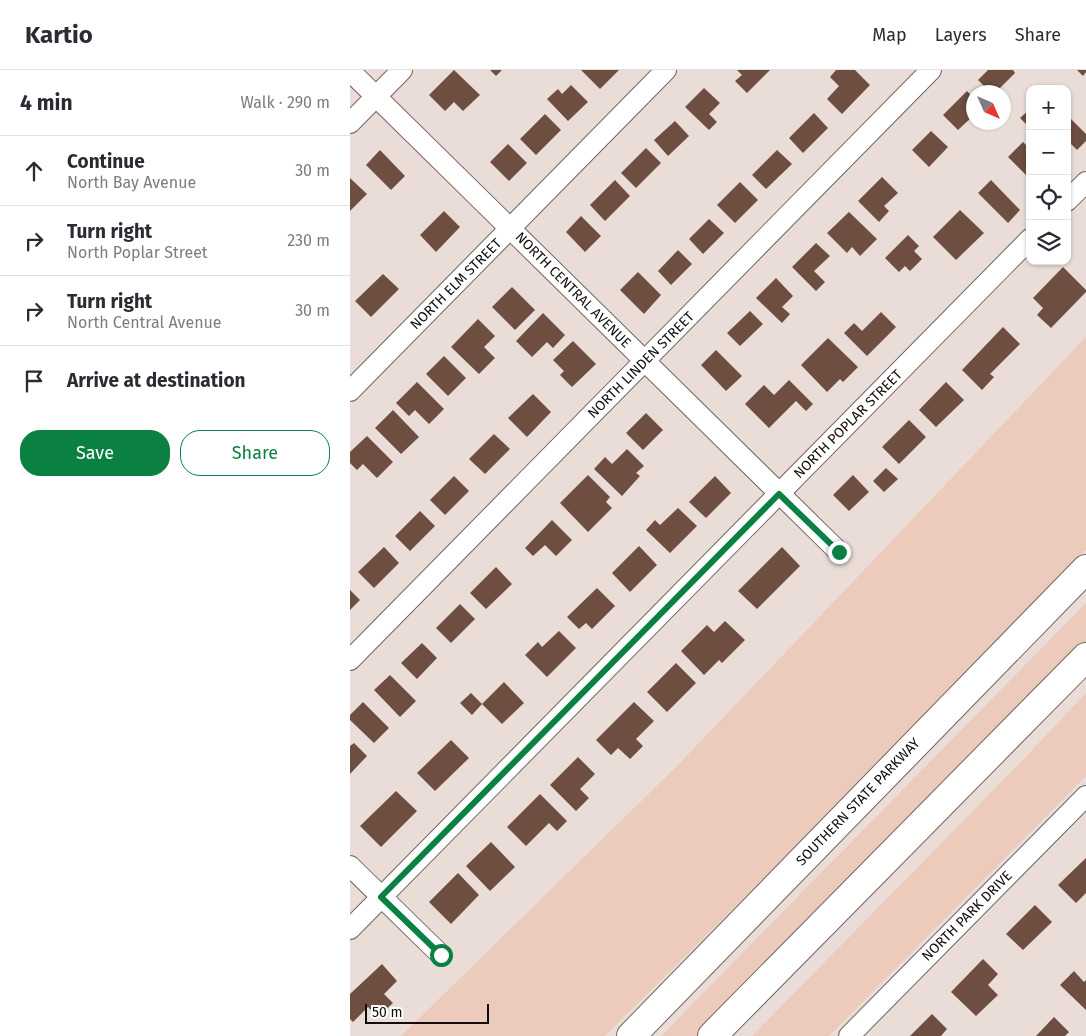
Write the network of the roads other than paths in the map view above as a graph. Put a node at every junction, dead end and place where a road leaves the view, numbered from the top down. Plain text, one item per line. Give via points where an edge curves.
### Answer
1 (402, 70) edge
2 (666, 70) edge
3 (931, 70) edge
4 (350, 71) edge
5 (376, 96) junction
6 (350, 123) edge
7 (1086, 182) edge
8 (1071, 197) edge
9 (511, 228) junction
10 (1026, 243) edge
11 (645, 361) junction
12 (350, 391) edge
13 (779, 494) junction
14 (839, 552) dead end
15 (1086, 569) edge
16 (1086, 657) edge
17 (350, 660) edge
18 (1086, 796) edge
19 (350, 866) edge
20 (381, 897) junction
21 (350, 929) edge
22 (441, 955) dead end
23 (631, 1036) edge
24 (712, 1036) edge
25 (849, 1036) edge

1 - 5 street
2 - 9 street, NORTH ELM STREET
3 - 11 street, NORTH LINDEN STREET
4 - 5 street, NORTH CENTRAL AVENUE
5 - 6 street
5 - 9 street, NORTH CENTRAL AVENUE
7 - 8 street
9 - 11 street, NORTH CENTRAL AVENUE
9 - 12 street, NORTH ELM STREET
10 - 13 street, NORTH POPLAR STREET
11 - 13 street, NORTH CENTRAL AVENUE
11 - 17 street, NORTH LINDEN STREET
13 - 14 street, NORTH CENTRAL AVENUE
13 - 20 street, NORTH POPLAR STREET
15 - 23 highway, SOUTHERN STATE PARKWAY
16 - 24 highway
18 - 25 street, NORTH PARK DRIVE
19 - 20 street
20 - 21 street, NORTH POPLAR STREET
20 - 22 street

